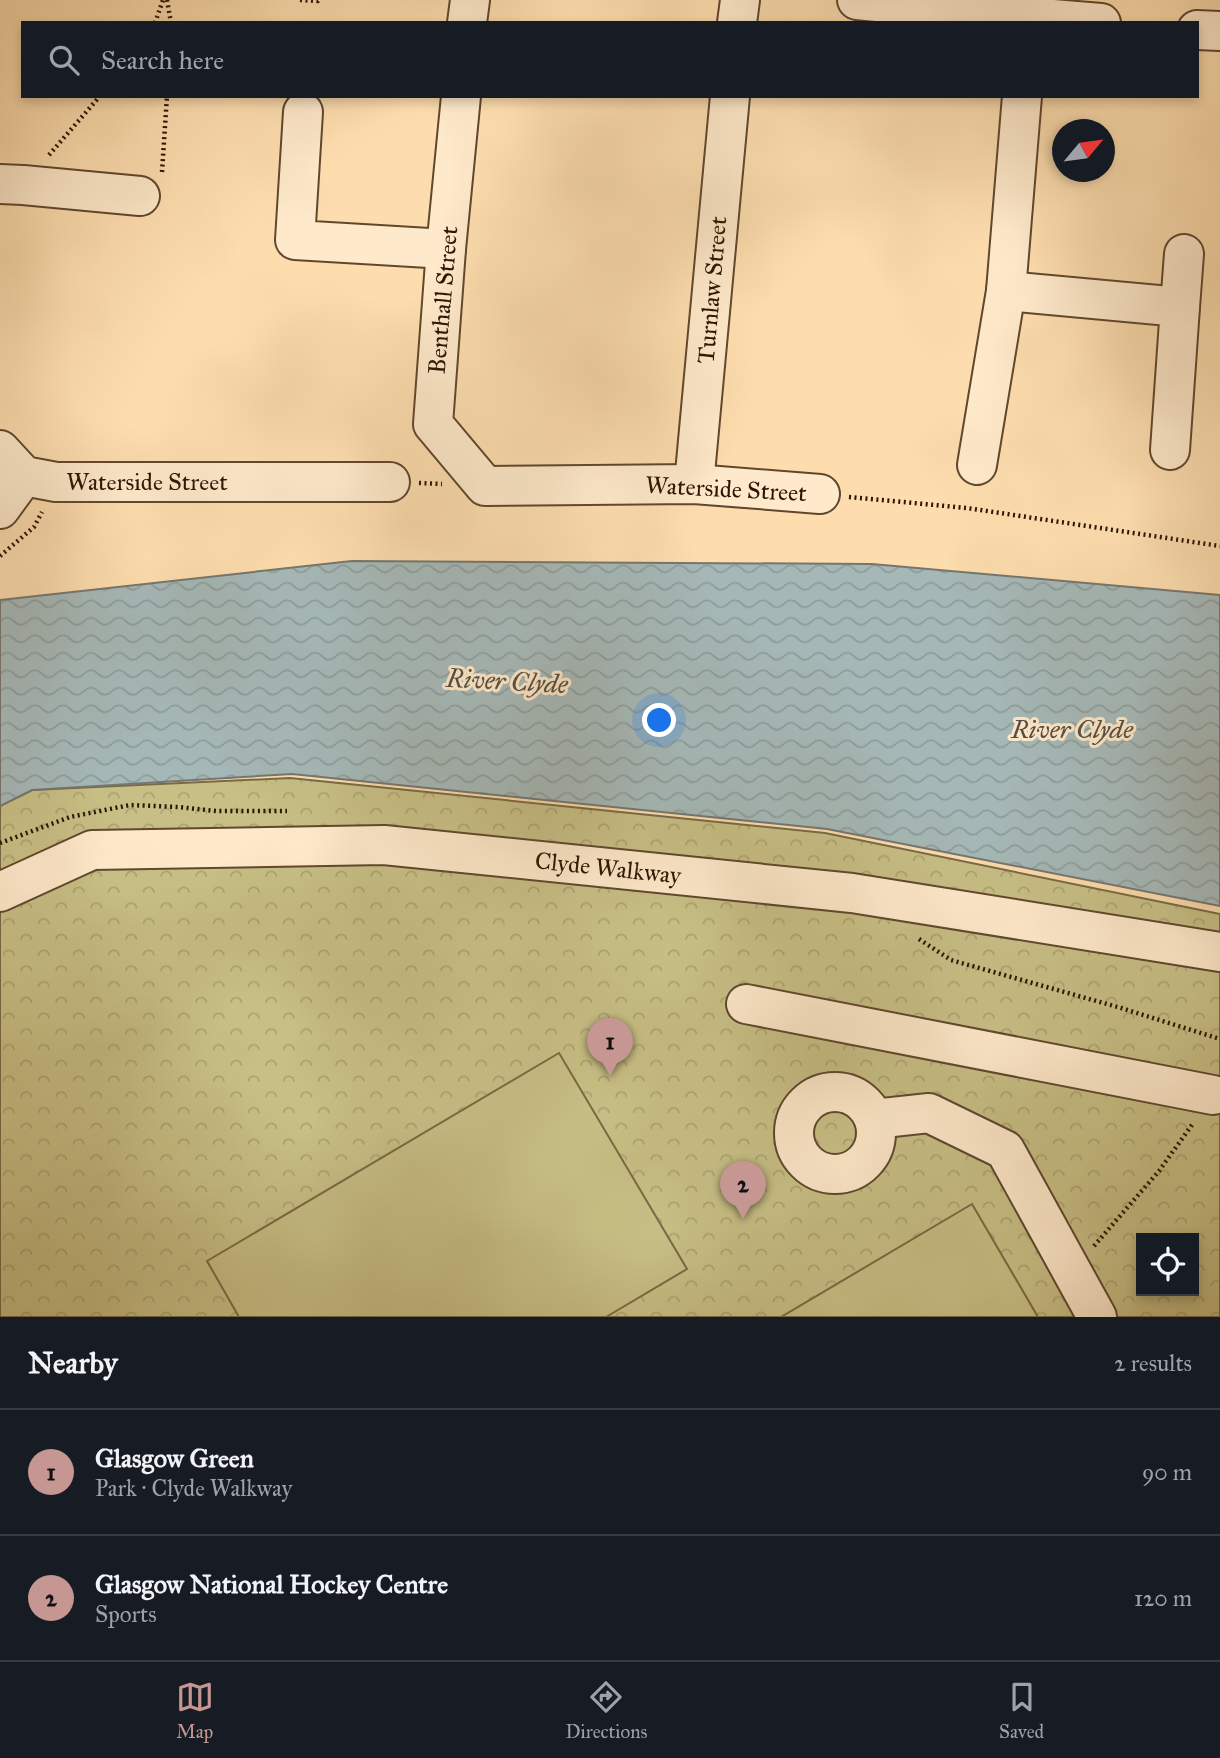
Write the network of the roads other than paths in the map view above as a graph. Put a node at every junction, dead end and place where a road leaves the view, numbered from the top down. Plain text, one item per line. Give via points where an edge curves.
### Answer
1 (470, 0) edge
2 (740, 0) edge
3 (873, 1) edge
4 (1029, 20) edge
5 (467, 21) edge
6 (737, 21) edge
7 (1053, 21) edge
8 (1199, 30) edge
9 (1220, 32) edge
10 (461, 98) edge
11 (730, 98) edge
12 (1022, 98) edge
13 (303, 112) dead end
14 (11, 185) edge
15 (140, 195) road end
16 (446, 249) junction
17 (1184, 254) dead end
18 (1006, 291) junction
19 (1180, 307) junction
20 (1170, 450) dead end
21 (12, 463) edge
22 (977, 465) dead end
23 (390, 482) dead end
24 (694, 484) junction
25 (485, 486) joint
26 (820, 494) road end
27 (0, 509) edge
28 (0, 891) edge
29 (1220, 952) edge
30 (746, 1004) dead end
31 (1210, 1101) edge
32 (874, 1119) dead end
33 (1097, 1317) edge

1 - 5 street
2 - 6 street
3 - 4 street
4 - 7 street
8 - 9 street
10 - 16 street, Benthall Street
11 - 24 street, Turnlaw Street
12 - 18 street
13 - 16 street via 295,240
14 - 15 street
16 - 25 street, Benthall Street via 433,424
17 - 19 street
18 - 19 street
18 - 22 street
19 - 20 street
21 - 23 street, Waterside Street via 56,482
21 - 27 street
24 - 25 street, Waterside Street
24 - 26 street, Waterside Street
28 - 29 street, Clyde Walkway via 92,850 384,845 852,893
30 - 31 street
32 - 33 street via 929,1113 1005,1150

